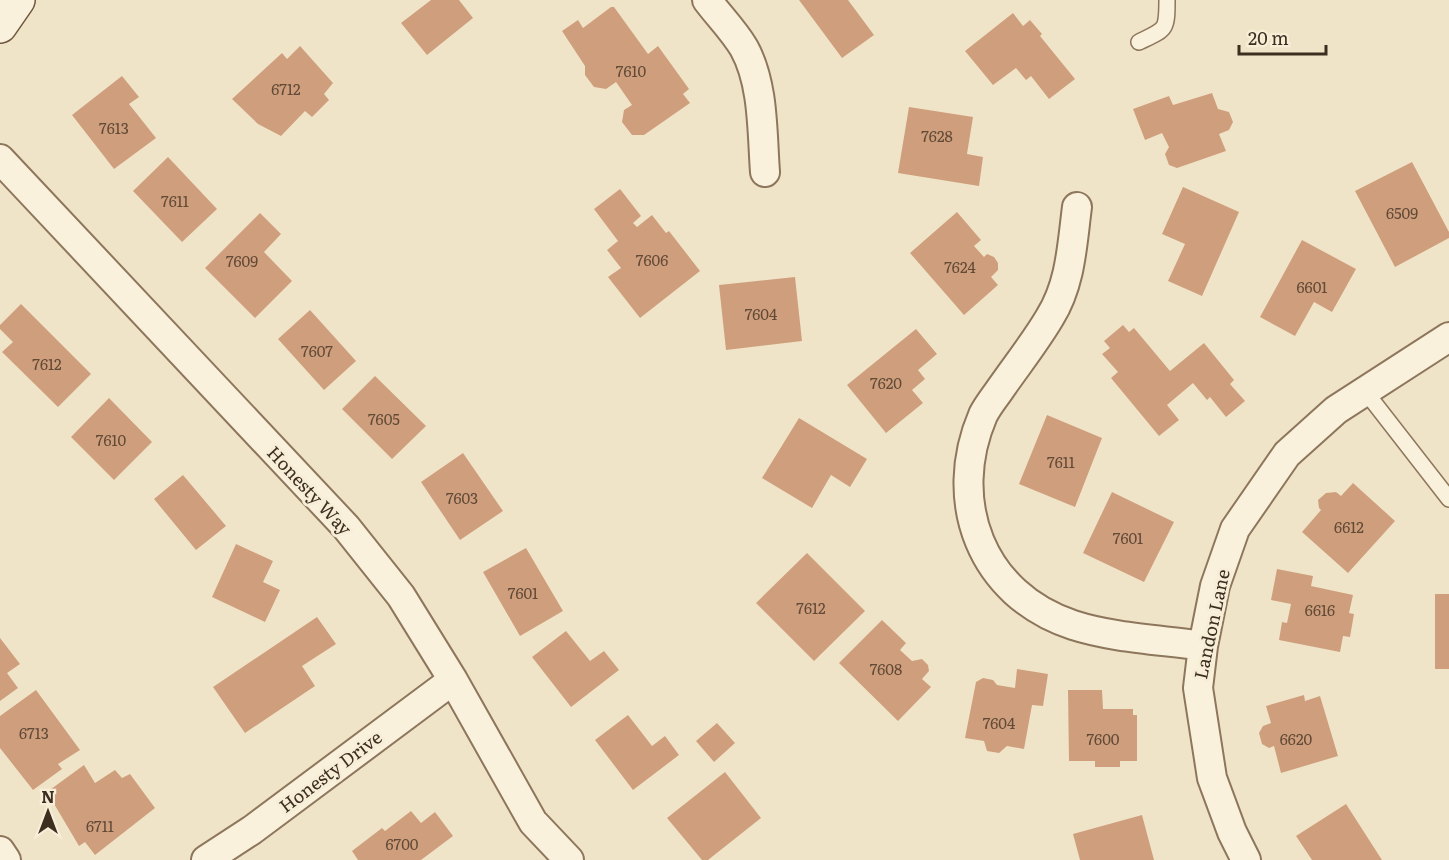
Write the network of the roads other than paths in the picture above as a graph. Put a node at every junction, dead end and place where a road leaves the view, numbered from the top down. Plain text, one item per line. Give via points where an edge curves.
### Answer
1 (18, 0) edge
2 (707, 0) edge
3 (1167, 0) edge
4 (0, 26) edge
5 (1139, 42) dead end
6 (0, 159) edge
7 (765, 172) dead end
8 (1077, 207) dead end
9 (1449, 337) edge
10 (1365, 391) junction
11 (1449, 499) edge
12 (1203, 646) junction
13 (453, 681) junction
14 (0, 851) edge
15 (6, 860) edge
16 (206, 860) edge
17 (569, 860) edge
18 (1246, 860) edge

1 - 4 main road
2 - 7 street via 744,48 753,69
3 - 5 lane via 1167,22 1162,31
6 - 13 street, Honesty Way via 346,527 401,596
8 - 12 street via 1068,277 1051,316 984,412 974,440 969,503 975,531 999,577 1049,615 1092,630
9 - 10 street, Landon Lane
10 - 11 lane
10 - 12 street, Landon Lane via 1336,410 1287,454 1235,529 1215,586
12 - 18 street, Landon Lane via 1198,688 1212,778
13 - 16 street, Honesty Drive
13 - 17 street, Honesty Way via 533,822
14 - 15 street

